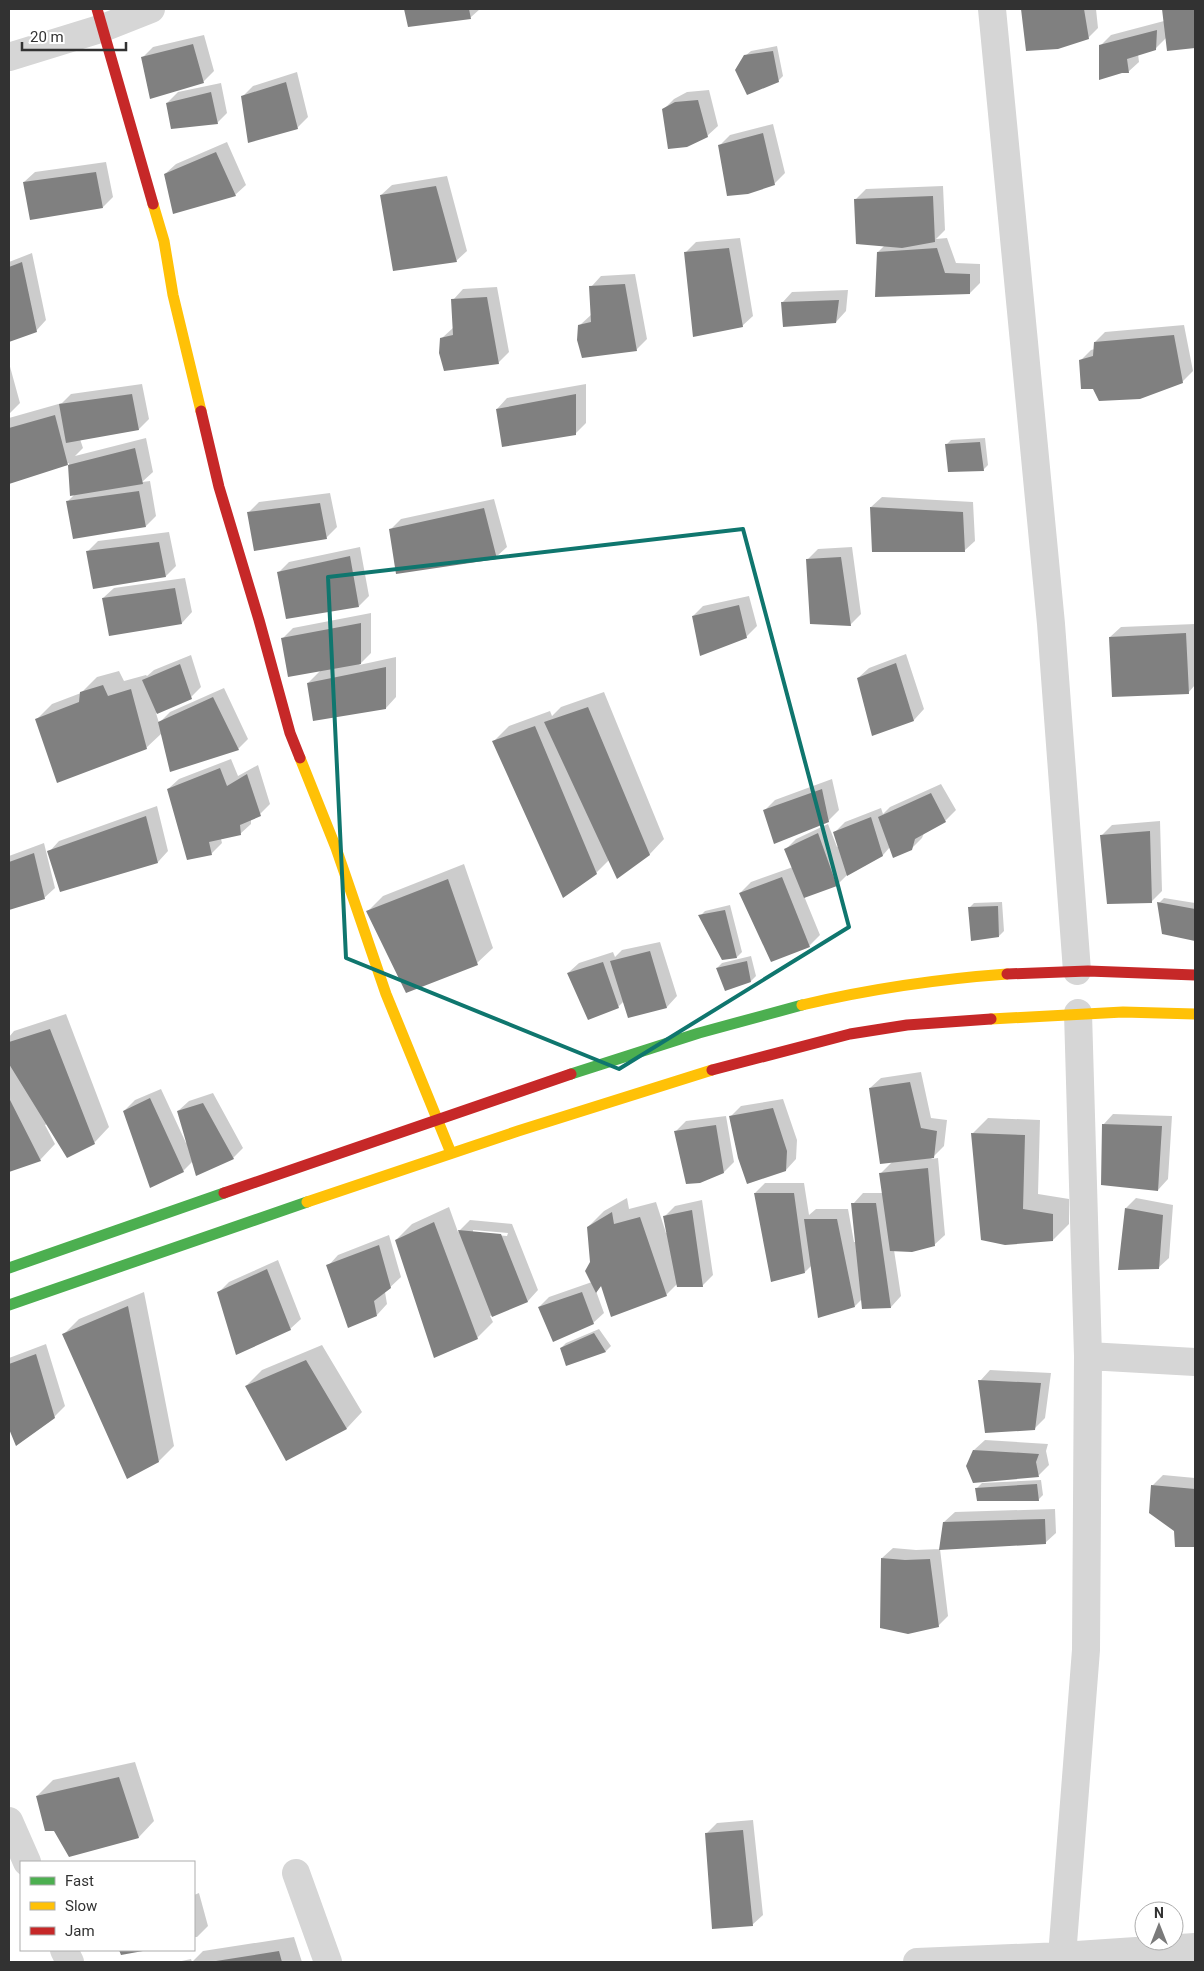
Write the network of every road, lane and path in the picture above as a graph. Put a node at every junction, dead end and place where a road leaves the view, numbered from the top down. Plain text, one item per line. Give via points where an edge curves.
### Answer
1 (151, 9) edge
2 (992, 9) edge
3 (100, 18) edge
4 (9, 57) edge
5 (1077, 971) junction
6 (1195, 975) edge
7 (1078, 1013) junction
8 (1195, 1014) edge
9 (437, 1119) junction
10 (451, 1153) junction
11 (9, 1268) edge
12 (9, 1305) edge
13 (1088, 1356) junction
14 (1195, 1362) edge
15 (9, 1821) edge
16 (26, 1861) edge
17 (296, 1873) dead end
18 (1195, 1947) edge
19 (1062, 1956) junction
20 (328, 1962) edge
21 (917, 1962) edge

1 - 3 street
2 - 5 street via 1051,624
3 - 4 street
3 - 9 main road via 164,241 173,296 219,487 260,620 290,733 336,848 386,994
5 - 6 main road
5 - 9 main road via 968,978 871,991 766,1014
7 - 8 main road via 1161,1011
7 - 10 main road via 942,1022 853,1034 671,1082
7 - 13 street
9 - 10 main road
9 - 11 main road
10 - 12 main road
13 - 14 street
13 - 19 street via 1086,1650
15 - 16 street
17 - 20 street
18 - 19 street
19 - 21 street

